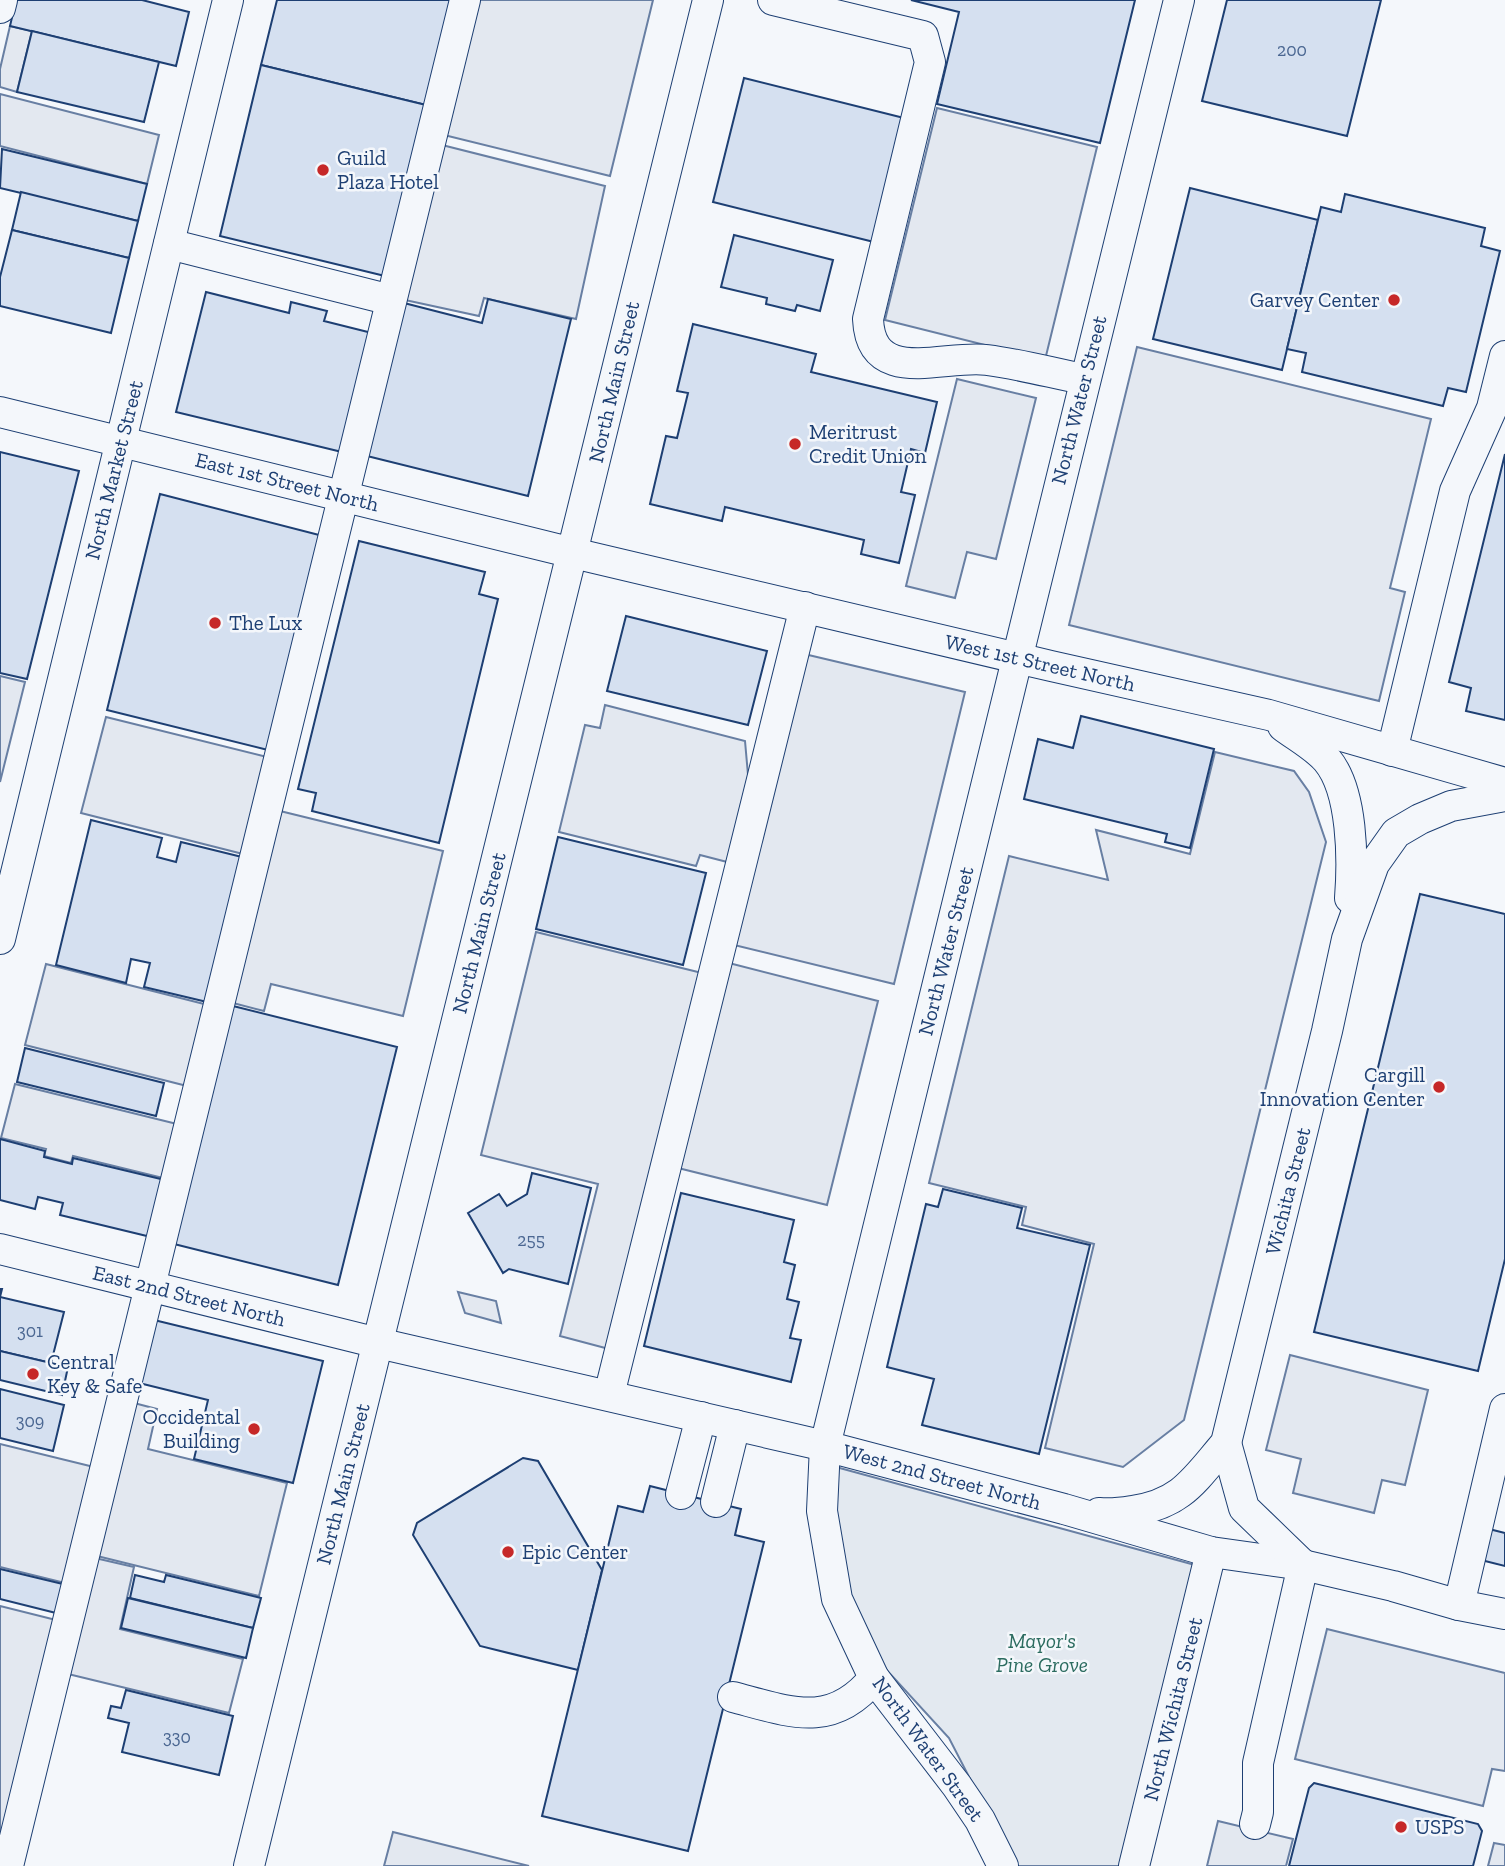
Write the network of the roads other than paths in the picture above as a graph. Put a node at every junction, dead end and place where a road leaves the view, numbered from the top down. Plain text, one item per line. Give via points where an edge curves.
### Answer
1 (2, 0) edge
2 (228, 0) edge
3 (465, 0) edge
4 (708, 0) edge
5 (773, 0) edge
6 (1179, 0) edge
7 (0, 8) edge
8 (169, 244) junction
9 (391, 300) junction
10 (1505, 356) edge
11 (1083, 379) junction
12 (0, 412) edge
13 (121, 442) junction
14 (343, 496) junction
15 (573, 553) junction
16 (805, 607) junction
17 (1018, 659) junction
18 (1269, 715) junction
19 (1392, 751) junction
20 (1505, 783) edge
21 (1505, 796) edge
22 (0, 939) edge
23 (1347, 939) junction
24 (0, 1249) edge
25 (150, 1286) junction
26 (378, 1343) junction
27 (609, 1395) junction
28 (1505, 1409) edge
29 (701, 1417) junction
30 (735, 1425) junction
31 (1226, 1443) junction
32 (825, 1446) junction
33 (681, 1494) dead end
34 (716, 1502) dead end
35 (1064, 1509) junction
36 (1211, 1552) junction
37 (1303, 1565) junction
38 (1459, 1605) junction
39 (1505, 1614) edge
40 (874, 1678) junction
41 (733, 1696) dead end
42 (1255, 1824) dead end
43 (8, 1866) edge
44 (249, 1866) edge
45 (1003, 1866) edge
46 (1134, 1866) edge

1 - 7 street
2 - 8 street, North Market Street
3 - 9 street
4 - 15 street, North Main Street
5 - 11 street via 923,36 930,62 868,319 869,338 883,355 908,363 985,359
6 - 11 street, North Water Street
8 - 9 street
8 - 13 street, North Market Street
9 - 14 street
10 - 19 street via 1492,408 1455,491
11 - 17 street, North Water Street
12 - 13 street, East 1st Street North
13 - 14 street, East 1st Street North
13 - 22 street, North Market Street
14 - 15 street, East 1st Street North
14 - 25 street
15 - 16 street, West 1st Street North
15 - 26 street, North Main Street
16 - 17 street, West 1st Street North
16 - 27 street
17 - 18 street, West 1st Street North
17 - 32 street, North Water Street
18 - 19 street, West 1st Street North
18 - 23 street via 1327,760 1340,785 1353,863
19 - 20 street, West 1st Street North
21 - 23 street via 1451,806 1396,834 1374,864
23 - 31 street, Wichita Street
24 - 25 street, East 2nd Street North
25 - 26 street, East 2nd Street North
25 - 43 street
26 - 27 street, West 2nd Street North
26 - 44 street, North Main Street
27 - 29 street, West 2nd Street North
28 - 38 street
29 - 30 street, West 2nd Street North
29 - 33 street
30 - 32 street, West 2nd Street North
30 - 34 street
31 - 35 street via 1185,1491 1156,1508 1110,1514
31 - 37 street via 1244,1508
32 - 35 street, West 2nd Street North
32 - 40 street, North Water Street via 822,1511 837,1599
35 - 36 street, West 2nd Street North
36 - 37 street, West 2nd Street North
36 - 46 street, North Wichita Street
37 - 38 street, West 2nd Street North
37 - 42 street via 1258,1763
38 - 39 street, West 2nd Street North
40 - 41 street via 845,1706 824,1713 791,1711
40 - 45 street, North Water Street via 957,1786

